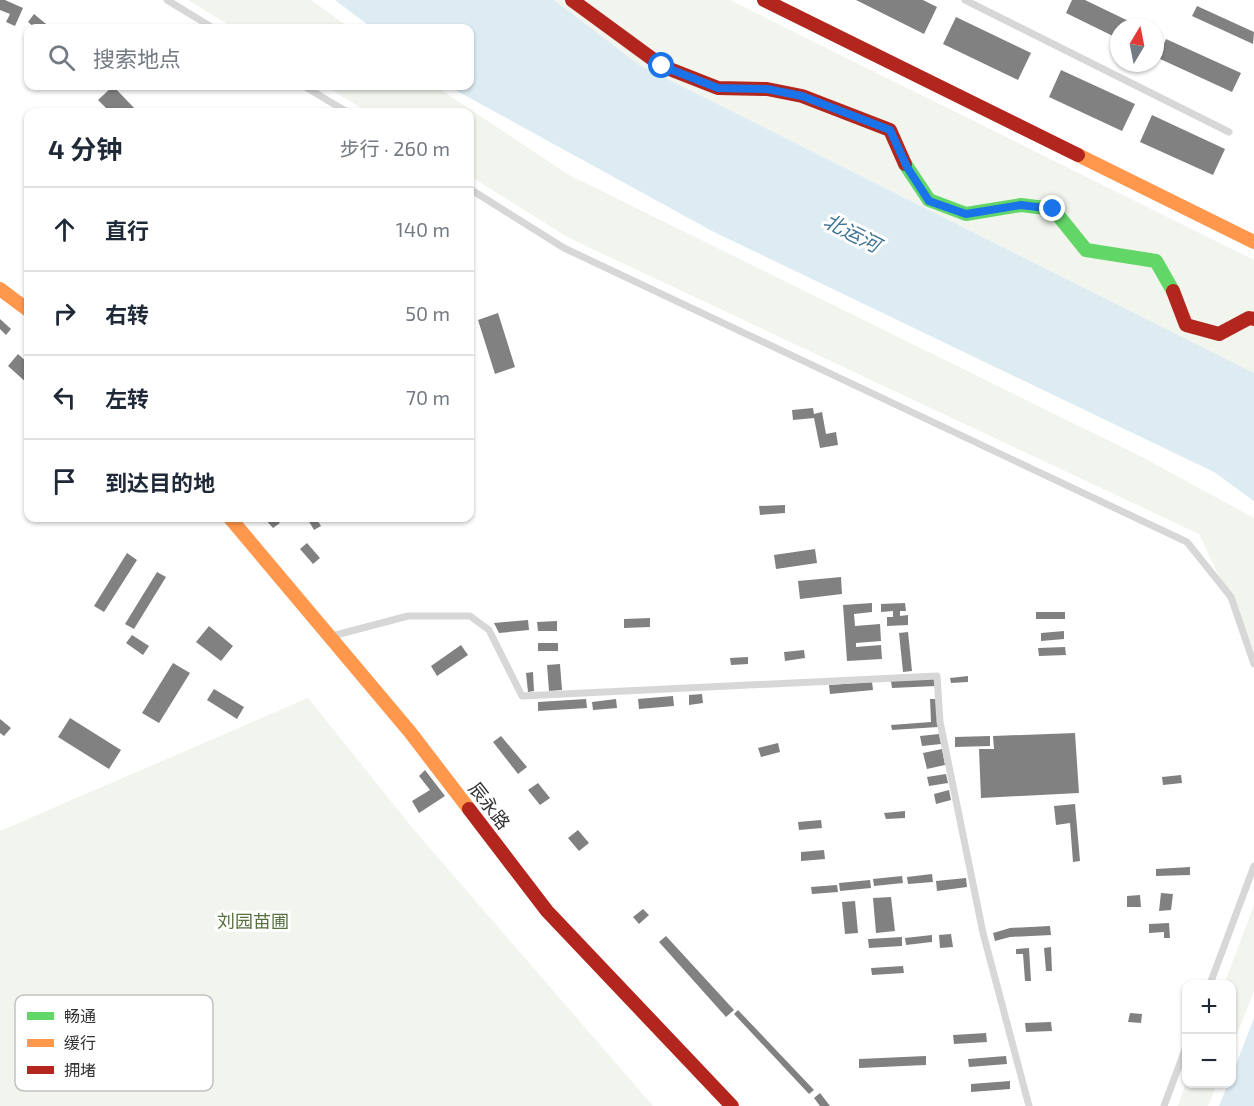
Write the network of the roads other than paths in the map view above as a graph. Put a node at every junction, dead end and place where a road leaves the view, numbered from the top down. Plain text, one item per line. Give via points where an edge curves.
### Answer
1 (167, 0) edge
2 (573, 0) edge
3 (764, 0) edge
4 (966, 0) edge
5 (206, 24) edge
6 (311, 90) edge
7 (340, 108) edge
8 (1229, 132) dead end
9 (474, 192) edge
10 (1254, 242) edge
11 (0, 289) edge
12 (24, 307) edge
13 (1254, 319) edge
14 (233, 522) edge
15 (330, 637) junction
16 (1254, 664) edge
17 (1254, 866) edge
18 (1211, 980) edge
19 (1182, 1058) edge
20 (732, 1106) edge
21 (1029, 1106) edge
22 (1164, 1106) edge

1 - 5 lane
2 - 13 street via 662,66 718,88 767,89 802,96 890,130 929,201 966,214 1021,205 1053,209 1086,250 1156,261 1186,325 1219,334
3 - 10 street
4 - 8 lane
6 - 7 lane
9 - 16 lane via 564,248 1187,542 1232,597
11 - 12 street
14 - 15 street, 辰永路
15 - 20 street, 辰永路 via 410,732 547,911
15 - 21 lane via 408,616 470,616 489,630 522,696 938,676 940,722 983,933
17 - 18 lane
19 - 22 lane

